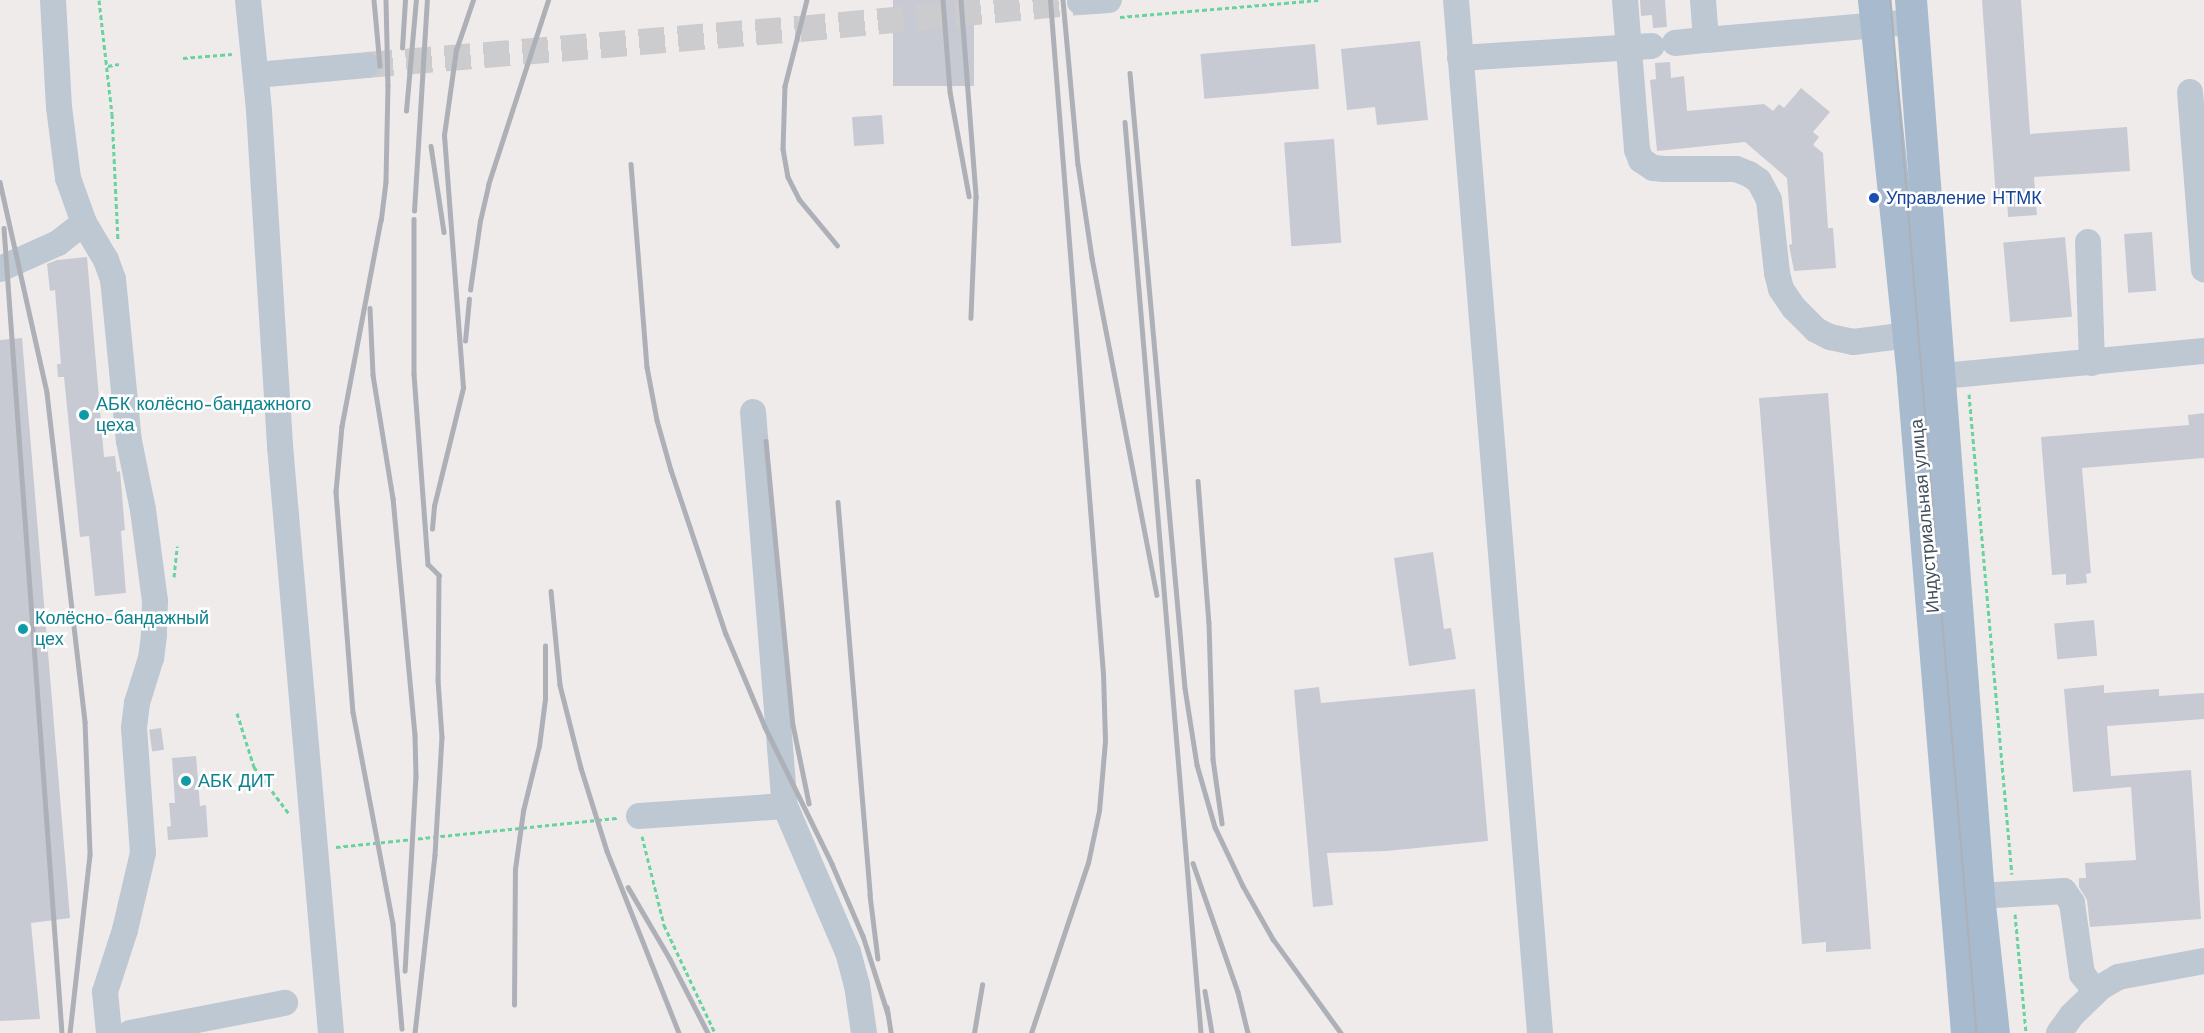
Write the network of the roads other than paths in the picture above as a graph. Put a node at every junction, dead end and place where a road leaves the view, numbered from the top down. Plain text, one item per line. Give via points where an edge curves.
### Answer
1 (52, 0) edge
2 (248, 0) edge
3 (1456, 0) edge
4 (1624, 0) edge
5 (1703, 0) edge
6 (1080, 2) dead end
7 (1113, 9) edge
8 (1912, 11) edge
9 (1876, 12) edge
10 (1706, 40) junction
11 (1652, 45) junction
12 (1460, 58) junction
13 (367, 64) tunnel mouth
14 (256, 75) junction
15 (2190, 92) dead end
16 (84, 223) junction
17 (2088, 242) dead end
18 (0, 269) edge
19 (2204, 269) edge
20 (1923, 333) junction
21 (2204, 351) edge
22 (2092, 363) junction
23 (1940, 376) junction
24 (753, 412) dead end
25 (785, 806) junction
26 (639, 816) road end
27 (1967, 897) junction
28 (2204, 961) edge
29 (2096, 991) junction
30 (285, 1003) dead end
31 (109, 1033) edge
32 (130, 1033) edge
33 (332, 1033) edge
34 (864, 1033) edge
35 (1540, 1033) edge
36 (1966, 1033) edge
37 (1994, 1033) edge
38 (2059, 1033) edge

1 - 16 lane via 63,145 68,178
2 - 14 lane
3 - 12 lane
4 - 11 lane
5 - 10 lane
6 - 7 lane
8 - 9 lane
8 - 20 main road, Индустриальная улица
9 - 10 lane
9 - 20 main road, Индустриальная улица
10 - 11 lane
11 - 12 lane
11 - 20 lane via 1637,150 1641,160 1653,168 1736,169 1749,174 1766,190 1781,289 1816,330 1843,341
12 - 35 lane
13 - 14 lane
14 - 33 lane via 280,446
15 - 19 lane
16 - 18 lane via 58,243
16 - 31 lane via 113,279 129,441 155,601 153,646 134,728 143,853 128,921 105,992
17 - 22 lane
20 - 23 main road, Индустриальная улица
21 - 22 lane
22 - 23 lane
23 - 27 main road, Индустриальная улица
24 - 25 lane
25 - 26 lane
25 - 34 lane via 848,952
27 - 29 lane via 2064,891 2070,896 2082,974
27 - 36 main road, Индустриальная улица
27 - 37 main road, Индустриальная улица
28 - 29 lane via 2118,977
29 - 38 lane
30 - 32 lane

